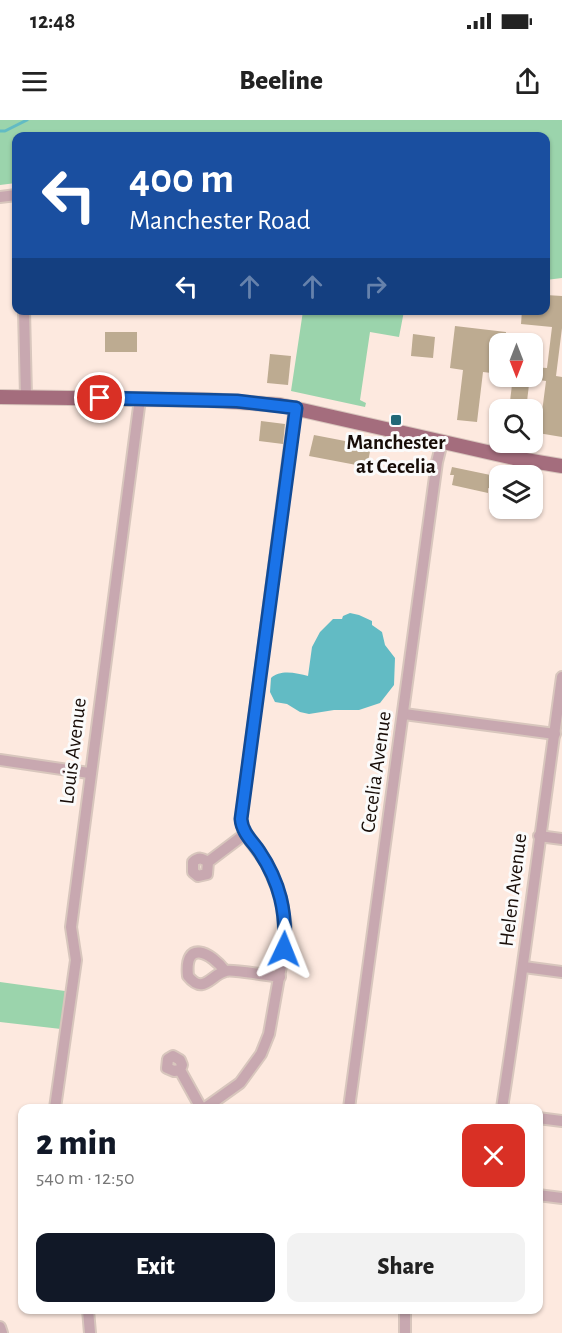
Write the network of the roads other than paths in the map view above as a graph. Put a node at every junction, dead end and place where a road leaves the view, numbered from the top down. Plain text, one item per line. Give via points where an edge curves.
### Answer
1 (24, 315) edge
2 (0, 397) edge
3 (26, 397) junction
4 (140, 399) junction
5 (296, 408) junction
6 (442, 442) junction
7 (562, 466) edge
8 (562, 677) edge
9 (560, 706) edge
10 (404, 714) junction
11 (555, 734) junction
12 (0, 760) edge
13 (89, 773) junction
14 (246, 834) junction
15 (539, 836) junction
16 (562, 839) edge
17 (208, 862) dead end
18 (524, 967) junction
19 (225, 971) dead end
20 (562, 972) edge
21 (280, 977) junction
22 (180, 1070) dead end
23 (56, 1104) edge
24 (199, 1104) edge
25 (211, 1104) edge
26 (350, 1104) edge
27 (503, 1104) edge
28 (543, 1119) edge
29 (562, 1121) edge
30 (543, 1196) edge
31 (562, 1198) edge
32 (88, 1314) edge
33 (405, 1314) edge
34 (0, 1327) edge
35 (2, 1333) edge
36 (90, 1333) edge
37 (405, 1333) edge

1 - 3 street
2 - 3 main road
3 - 4 main road
4 - 5 main road via 237,401
4 - 13 street, Louis Avenue
5 - 6 main road
5 - 14 street via 241,819
6 - 7 main road
6 - 10 street, Cecelia Avenue
8 - 9 street, Helen Avenue
9 - 11 street, Helen Avenue
10 - 11 street
10 - 26 street, Cecelia Avenue
11 - 15 street, Helen Avenue
12 - 13 street
13 - 23 street, Louis Avenue via 71,927 76,960
14 - 17 street
14 - 21 street via 267,864 281,898 286,927
15 - 16 street
15 - 18 street, Helen Avenue
18 - 20 street
18 - 27 street, Helen Avenue
19 - 21 street
21 - 25 street via 269,1034 255,1064 231,1091
22 - 24 street
28 - 29 street
30 - 31 street
32 - 36 street
33 - 37 street
34 - 35 street

